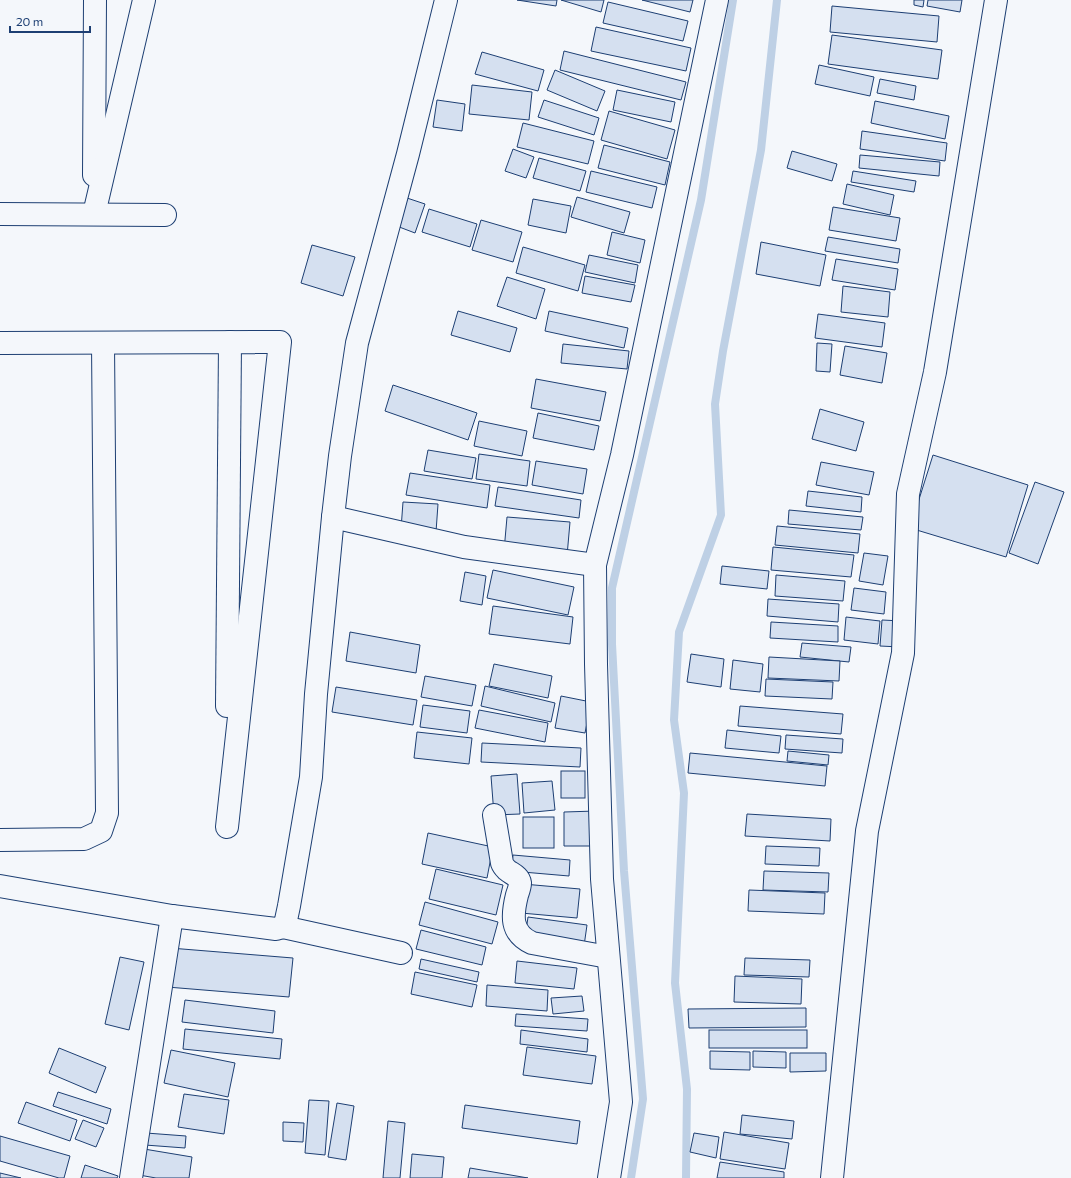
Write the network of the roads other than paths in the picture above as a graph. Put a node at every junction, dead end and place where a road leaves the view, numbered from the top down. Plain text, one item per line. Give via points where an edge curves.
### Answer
1 (95, 0) edge
2 (144, 0) edge
3 (446, 0) edge
4 (717, 0) edge
5 (996, 0) edge
6 (0, 214) edge
7 (94, 214) junction
8 (165, 215) dead end
9 (230, 342) junction
10 (0, 343) edge
11 (103, 343) junction
12 (333, 518) junction
13 (595, 565) junction
14 (494, 815) dead end
15 (0, 840) edge
16 (0, 886) edge
17 (172, 916) junction
18 (283, 927) junction
19 (401, 953) dead end
20 (608, 957) junction
21 (131, 1178) edge
22 (609, 1178) edge
23 (832, 1178) edge

1 - 7 street
2 - 7 street
3 - 12 street via 408,154 356,343
4 - 13 street via 622,455
5 - 23 street via 935,372 908,494 903,653 867,831
6 - 7 street
7 - 8 street
9 - 9 street via 228,572 227,827 280,342
9 - 11 street
10 - 11 street
11 - 15 street via 107,813 100,831 84,839
12 - 13 street via 464,547
12 - 18 street via 316,694 311,777 289,906
13 - 20 street via 602,879
14 - 20 street via 502,863 517,876 520,883 513,914 515,927 521,936 532,943
16 - 17 street
17 - 18 street via 276,929
17 - 21 street
18 - 19 street
20 - 22 street via 621,1102

